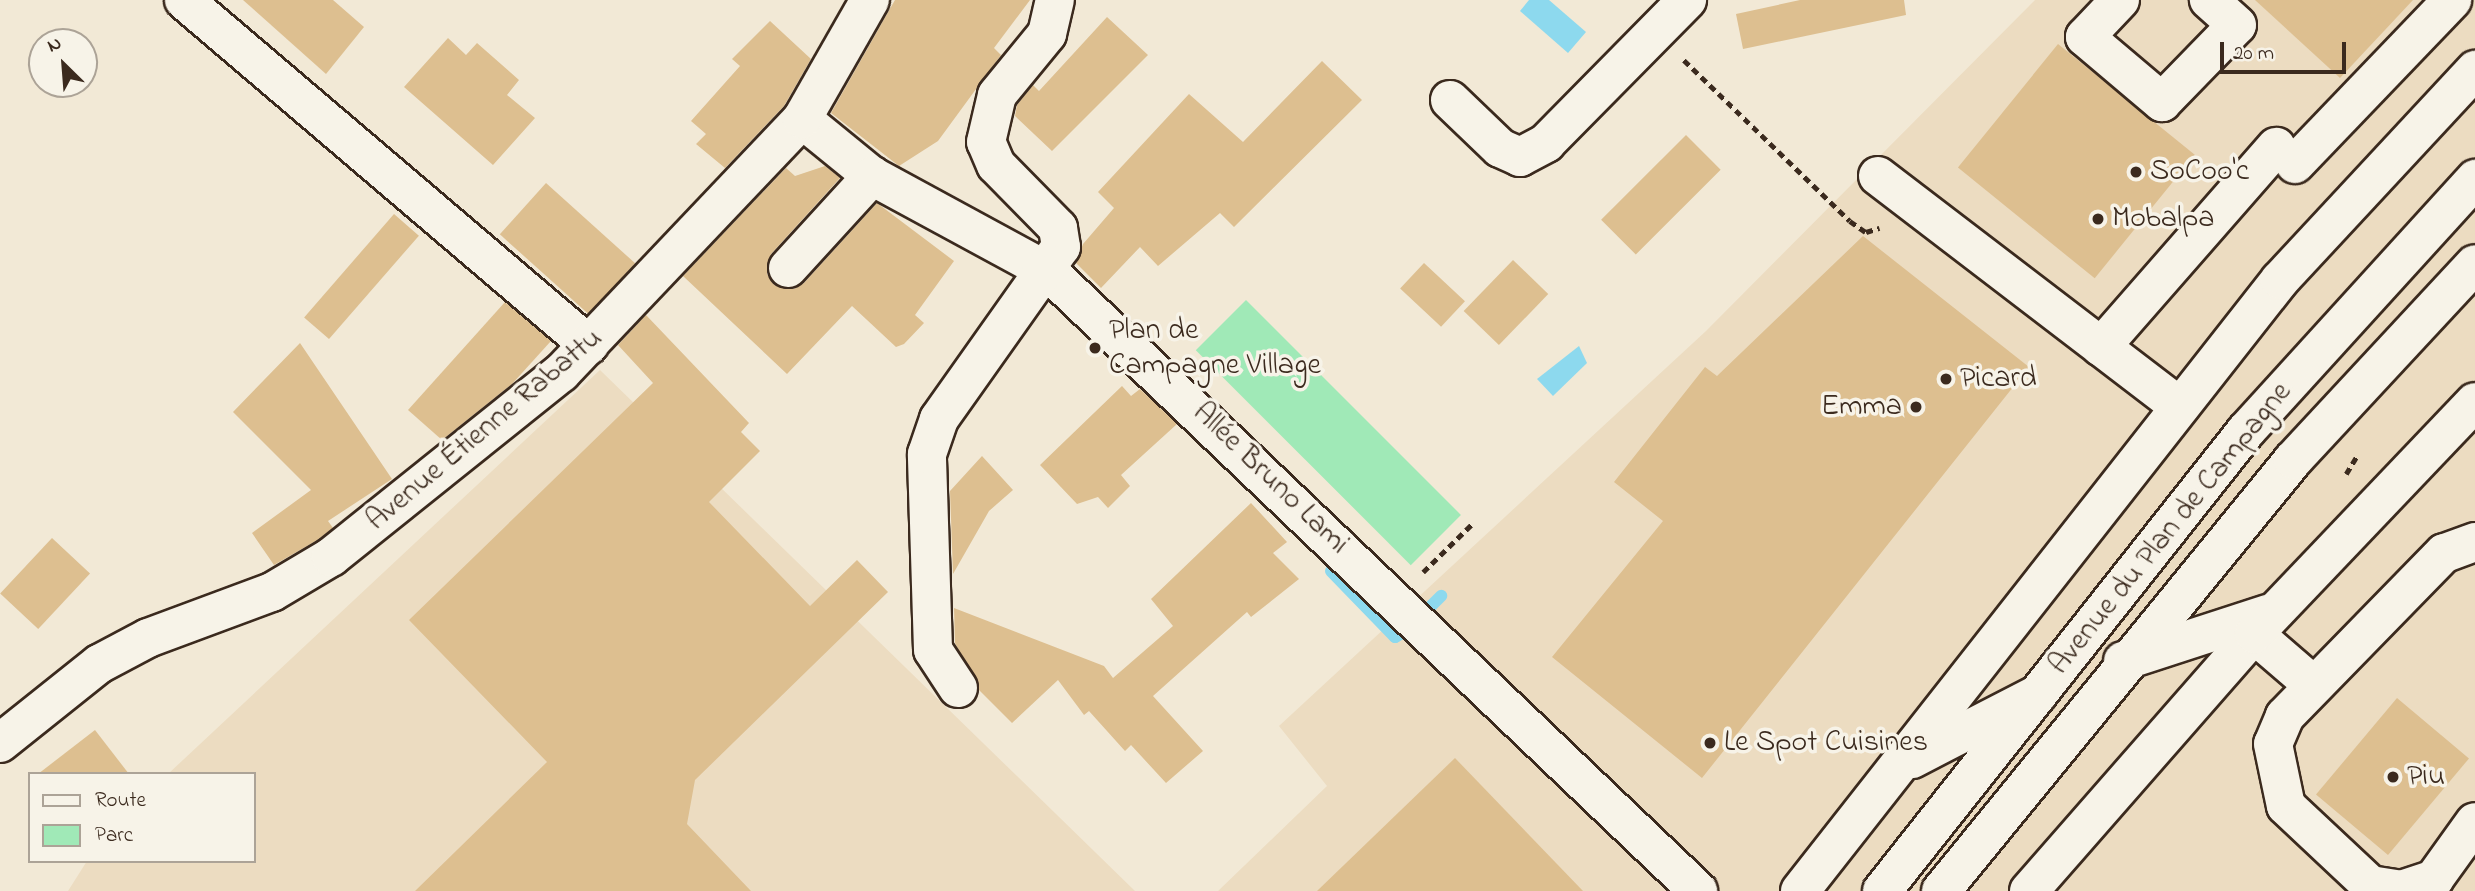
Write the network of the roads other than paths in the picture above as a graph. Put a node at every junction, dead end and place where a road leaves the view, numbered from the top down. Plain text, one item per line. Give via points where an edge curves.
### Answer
1 (184, 0) edge
2 (869, 0) edge
3 (1055, 0) edge
4 (1687, 0) edge
5 (2120, 0) edge
6 (2452, 0) edge
7 (2217, 3) edge
8 (2475, 70) edge
9 (1450, 100) dead end
10 (802, 119) junction
11 (872, 176) junction
12 (2475, 179) edge
13 (1893, 187) road end
14 (2475, 264) edge
15 (788, 268) dead end
16 (1049, 272) junction
17 (589, 345) junction
18 (2101, 346) junction
19 (2475, 402) edge
20 (2180, 407) junction
21 (2475, 542) edge
22 (2264, 623) junction
23 (2123, 662) junction
24 (2313, 685) junction
25 (958, 688) dead end
26 (2038, 694) junction
27 (0, 743) edge
28 (1901, 765) junction
29 (2475, 822) edge
30 (1698, 891) edge
31 (1800, 891) edge
32 (1882, 891) edge
33 (1941, 891) edge
34 (2029, 891) edge

1 - 17 street
2 - 10 street, Avenue Étienne Rabattu
3 - 16 street via 1047,34 997,95 986,142 996,165 1058,228 1061,247
4 - 9 street via 1546,144 1520,157 1500,148
5 - 7 street via 2085,37 2162,102 2237,25
6 - 18 street via 2285,155
8 - 20 street via 2280,280
10 - 11 street, Allée Bruno Lami
10 - 17 street, Avenue Étienne Rabattu
11 - 15 street
11 - 16 street, Allée Bruno Lami
12 - 26 street, Avenue du Plan de Campagne via 2246,432
13 - 18 street
14 - 23 street, Avenue du Plan de Campagne via 2293,460
16 - 25 street via 939,419 927,454 933,650
16 - 30 street, Allée Bruno Lami
17 - 27 street, Avenue Étienne Rabattu via 331,557 272,592 148,638 99,664
18 - 20 street
19 - 22 street
20 - 28 street
21 - 24 street via 2444,553
22 - 23 street
22 - 24 street
22 - 34 street
23 - 33 street, Avenue du Plan de Campagne
24 - 29 street via 2277,734 2275,775 2286,806 2370,885 2401,891 2434,880
26 - 28 street
26 - 32 street, Avenue du Plan de Campagne
28 - 31 street

